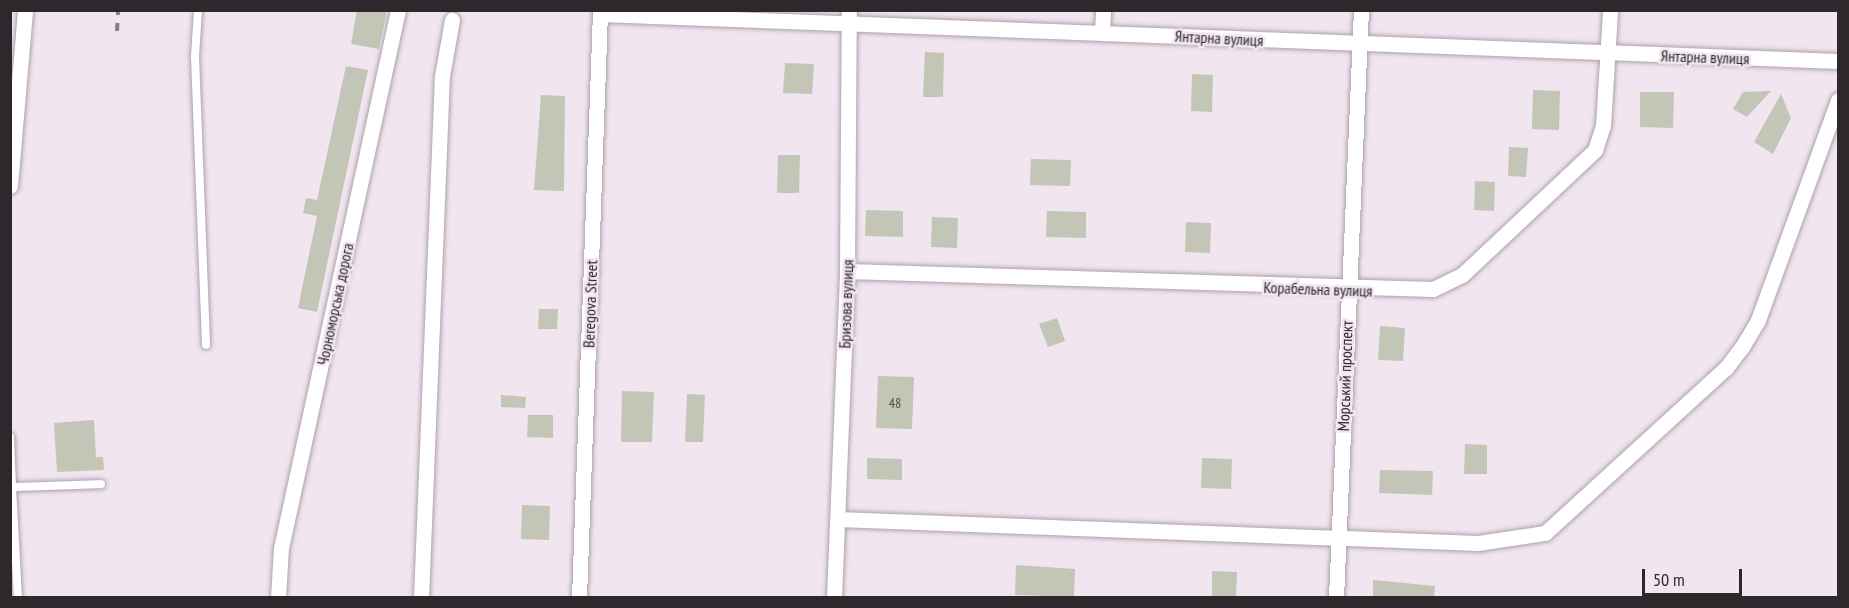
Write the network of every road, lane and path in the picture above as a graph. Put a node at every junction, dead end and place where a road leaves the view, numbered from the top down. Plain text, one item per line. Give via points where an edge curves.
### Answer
1 (25, 10) edge
2 (198, 10) edge
3 (398, 10) edge
4 (1103, 10) edge
5 (1361, 10) edge
6 (1610, 10) edge
7 (600, 12) edge
8 (849, 15) edge
9 (452, 20) dead end
10 (1102, 32) junction
11 (1359, 45) junction
12 (1608, 53) junction
13 (1839, 61) edge
14 (1839, 99) edge
15 (10, 186) edge
16 (848, 271) junction
17 (1348, 291) junction
18 (206, 345) dead end
19 (10, 437) edge
20 (101, 484) dead end
21 (12, 487) junction
22 (838, 519) junction
23 (1338, 536) junction
24 (18, 597) edge
25 (278, 597) edge
26 (421, 597) edge
27 (579, 597) edge
28 (834, 597) edge
29 (1336, 597) edge

1 - 15 street
2 - 18 lane via 195,57
3 - 25 street, Чорноморська дорога via 281,548
4 - 10 street
5 - 11 street, Морський проспект
6 - 12 street, Корабельна вулиця
7 - 8 street, Янтарна вулиця
7 - 27 street, Beregova Street
8 - 10 street, Янтарна вулиця
8 - 16 street, Бризова вулиця
9 - 26 street via 442,76
10 - 11 street, Янтарна вулиця
11 - 12 street, Янтарна вулиця
11 - 17 street, Морський проспект
12 - 13 street, Янтарна вулиця
12 - 17 street, Корабельна вулиця via 1603,126 1595,150 1462,275 1433,289
14 - 23 street via 1758,321 1742,347 1568,516 1545,533 1514,542
16 - 17 street, Корабельна вулиця
16 - 22 street, Бризова вулиця
17 - 23 street, Морський проспект
19 - 21 lane
20 - 21 lane
21 - 24 lane
22 - 23 street
22 - 28 street, Бризова вулиця
23 - 29 street, Морський проспект

